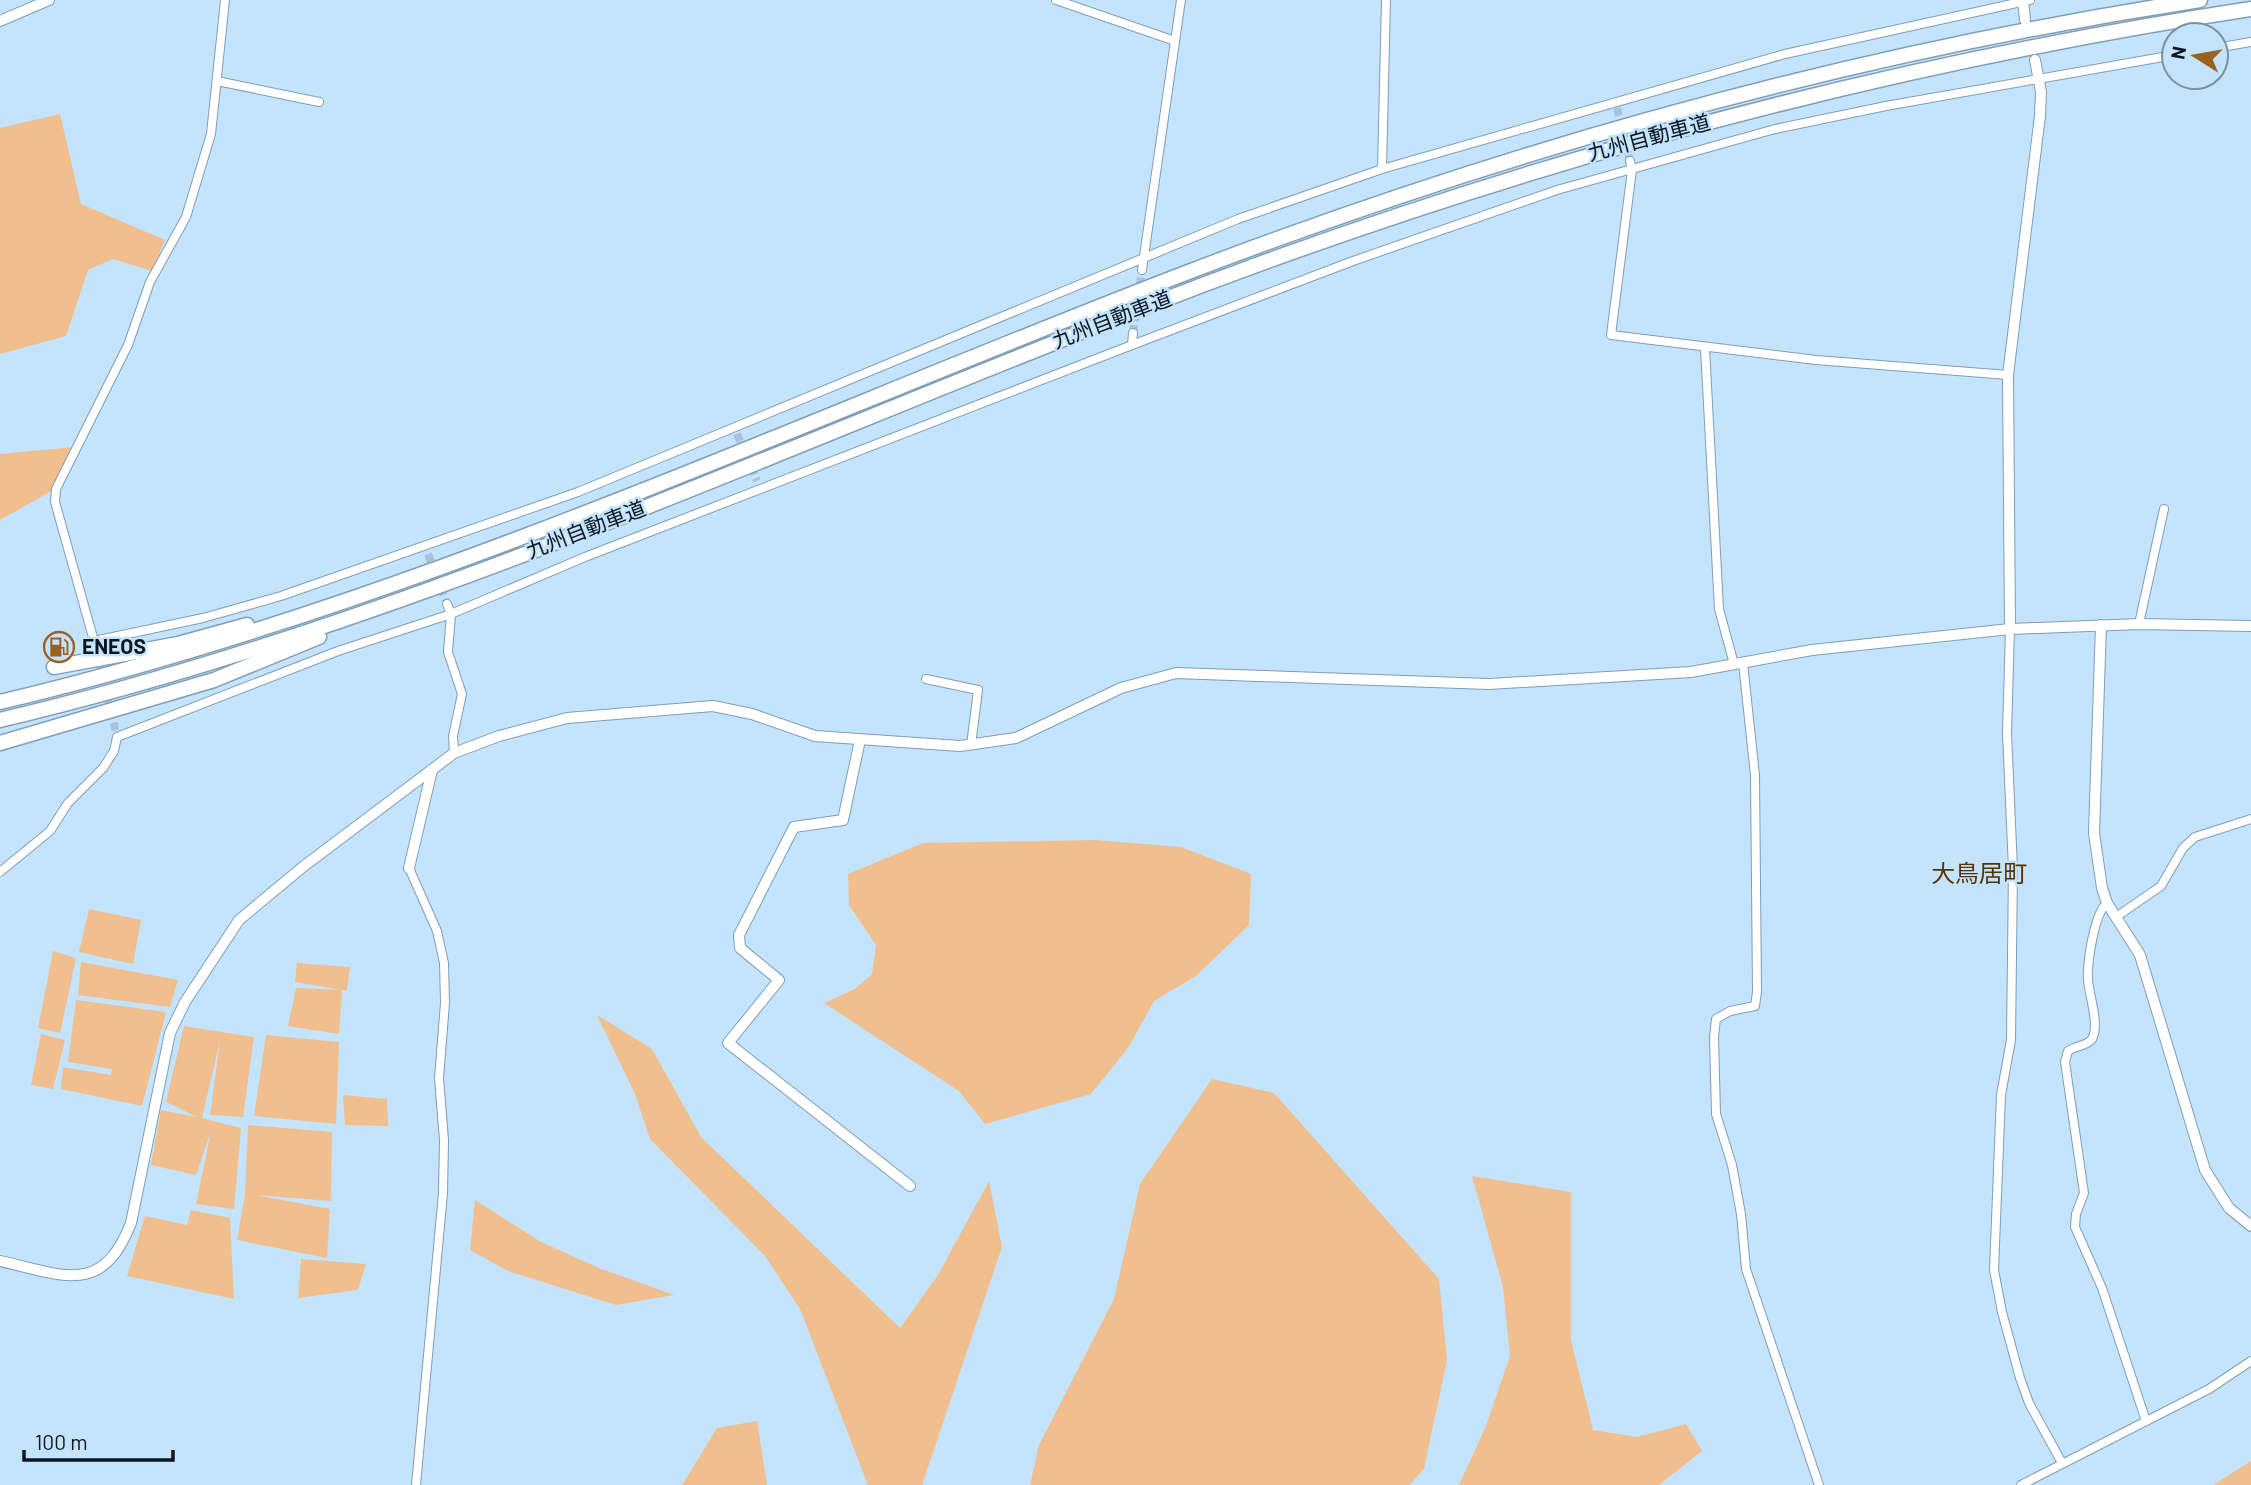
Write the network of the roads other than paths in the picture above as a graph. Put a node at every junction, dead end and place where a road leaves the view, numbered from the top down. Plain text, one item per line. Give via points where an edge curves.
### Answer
1 (49, 0) edge
2 (225, 0) edge
3 (1056, 0) edge
4 (1181, 0) edge
5 (1386, 0) edge
6 (2025, 0) edge
7 (2200, 0) edge
8 (2251, 9) edge
9 (2025, 20) dead end
10 (0, 21) edge
11 (1175, 41) junction
12 (2251, 42) edge
13 (2230, 46) edge
14 (2160, 58) edge
15 (2035, 60) dead end
16 (2040, 79) junction
17 (217, 81) junction
18 (319, 102) dead end
19 (1631, 165) junction
20 (1382, 169) junction
21 (1144, 259) junction
22 (1142, 271) tunnel mouth
23 (1133, 333) tunnel mouth
24 (1132, 345) junction
25 (1705, 348) junction
26 (2008, 375) junction
27 (2164, 509) dead end
28 (489, 568) junction
29 (374, 593) junction
30 (447, 604) tunnel mouth
31 (451, 614) junction
32 (2139, 624) junction
33 (2101, 625) junction
34 (2251, 626) edge
35 (2010, 629) junction
36 (1739, 664) junction
37 (54, 667) dead end
38 (926, 679) dead end
39 (0, 702) edge
40 (0, 720) edge
41 (860, 740) junction
42 (0, 743) edge
43 (971, 745) junction
44 (454, 753) junction
45 (432, 770) junction
46 (2251, 819) edge
47 (409, 868) joint
48 (0, 872) edge
49 (2107, 903) junction
50 (2116, 917) junction
51 (910, 1186) dead end
52 (2251, 1226) edge
53 (0, 1261) edge
54 (2251, 1361) edge
55 (2146, 1421) junction
56 (2062, 1463) junction
57 (416, 1485) edge
58 (1819, 1485) edge
59 (2021, 1485) edge

1 - 10 street
2 - 17 street
3 - 11 street
4 - 11 street
5 - 20 street
6 - 9 street
6 - 20 street via 1785,54
7 - 29 highway, 九州自動車道 via 2092,18 1751,92 1471,172 1194,270 573,519
8 - 28 highway, 九州自動車道 via 2022,49 1676,130 1560,162 1143,307
11 - 21 street
12 - 13 street
14 - 16 street
15 - 16 street
16 - 19 street via 1775,129
16 - 26 street via 2040,116
17 - 18 street
17 - 21 street via 211,134 186,218 150,282 128,345 56,489 55,502 94,641 203,618 426,549 736,431
19 - 24 street via 1353,261
19 - 25 street via 1611,335
20 - 21 street via 1237,219
21 - 22 street
23 - 24 street
24 - 31 street via 759,485
25 - 26 street
25 - 36 street via 1719,609
26 - 35 street
27 - 32 street
28 - 40 highway, 九州自動車道 via 228,660
28 - 42 highway via 214,680
29 - 37 highway via 178,644
29 - 39 highway, 九州自動車道 via 191,652
30 - 31 street
31 - 44 street via 448,652 462,694
31 - 48 street via 338,651 117,737 103,768 68,803 50,831
32 - 33 street
32 - 34 street
33 - 35 street
33 - 49 street via 2094,834
35 - 36 street via 1812,650
35 - 56 street via 2011,1040 2001,1095 1994,1269 2020,1378
36 - 43 street via 1691,672 1489,684 1166,674 1121,688 1016,738
36 - 58 street via 1755,775 1757,992 1755,1006 1730,1011 1716,1020 1716,1114 1732,1165 1746,1269
38 - 43 street via 978,690
41 - 43 street
41 - 44 street via 815,736 713,706 567,718
41 - 51 street via 843,820 794,827 739,935 740,948 779,980 727,1043
44 - 45 street
45 - 47 street
45 - 53 street via 239,920 170,1033 131,1223 122,1245 108,1261 87,1275 72,1276
46 - 50 street via 2195,837 2161,886
47 - 57 street via 437,931 445,1003 439,1078 443,1193
49 - 50 street
49 - 55 street via 2088,964 2094,1031 2088,1042 2068,1051 2066,1062 2084,1193 2074,1220
50 - 52 street via 2140,955 2205,1170 2229,1208
54 - 55 street
55 - 56 street
56 - 59 street

